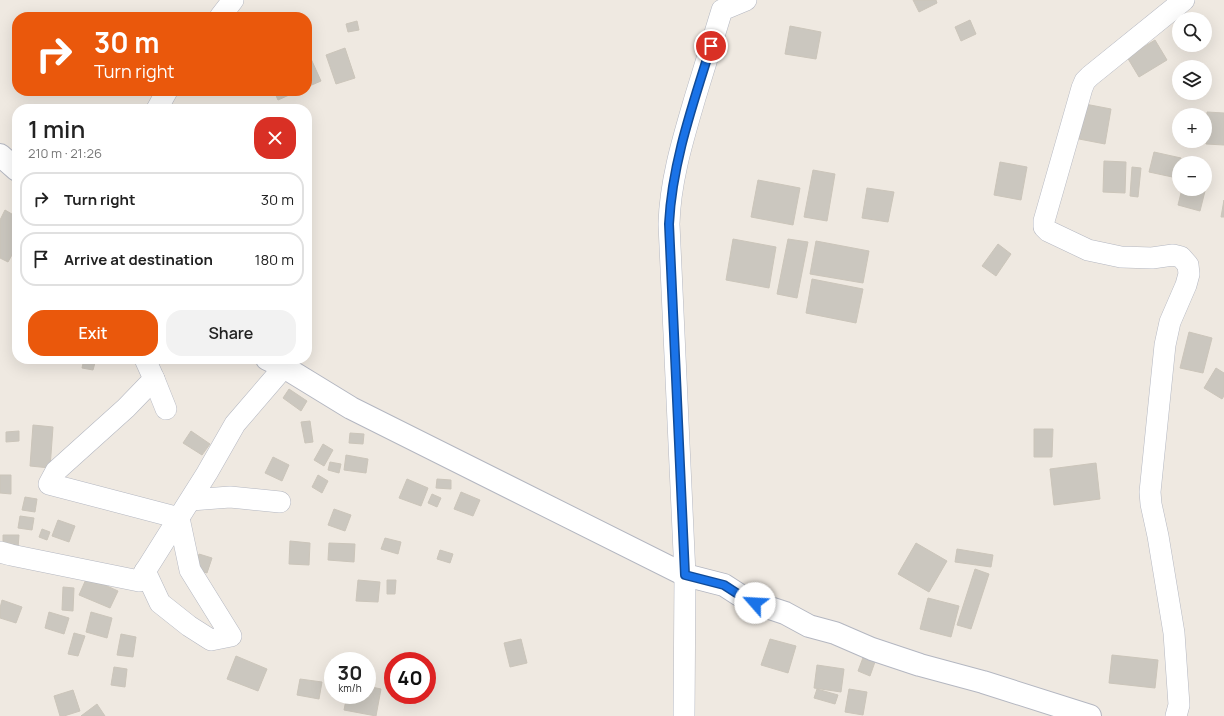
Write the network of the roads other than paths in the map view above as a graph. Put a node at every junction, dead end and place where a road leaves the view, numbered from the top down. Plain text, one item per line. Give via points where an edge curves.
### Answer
1 (234, 0) edge
2 (746, 0) edge
3 (1184, 0) edge
4 (724, 5) edge
5 (224, 12) edge
6 (0, 155) edge
7 (12, 166) edge
8 (147, 364) edge
9 (274, 364) edge
10 (277, 364) edge
11 (154, 380) junction
12 (166, 409) dead end
13 (191, 500) junction
14 (280, 502) dead end
15 (179, 518) junction
16 (0, 552) edge
17 (145, 571) junction
18 (685, 575) junction
19 (684, 716) edge
20 (1090, 716) edge
21 (1176, 716) edge

1 - 5 street
2 - 4 street
3 - 21 street via 1085,81 1044,221 1044,227 1048,232 1088,250 1121,257 1152,258 1173,255 1181,257 1188,265 1186,285 1170,322 1165,345 1150,492 1174,633 1179,705
4 - 18 street via 688,121 670,202
6 - 7 street
8 - 11 street
9 - 13 street via 235,424
10 - 18 street via 351,408
11 - 12 street
11 - 15 street via 56,471 49,484
13 - 14 street via 230,497
13 - 15 street
15 - 17 street
15 - 17 street via 190,570 230,636 211,640 189,626 160,603
16 - 17 street via 139,581
18 - 19 street
18 - 20 street via 724,585 755,603 872,649

